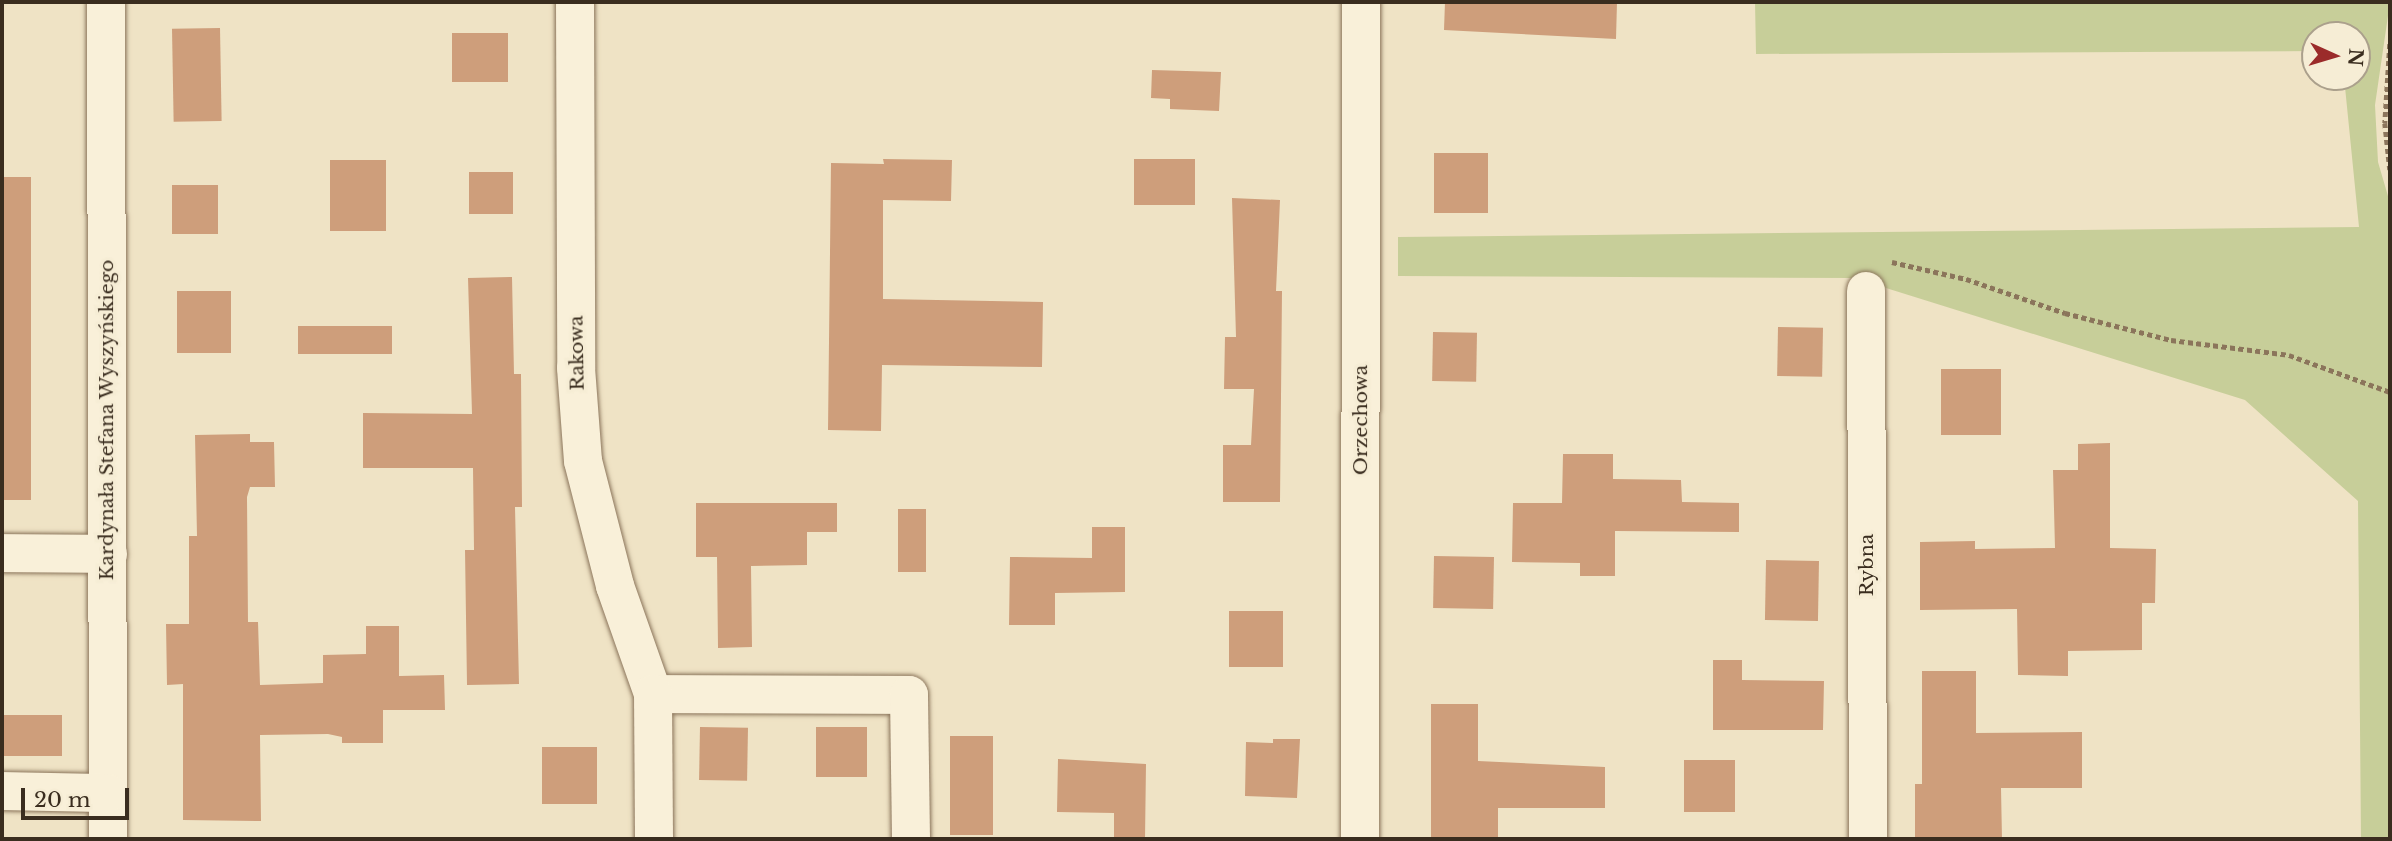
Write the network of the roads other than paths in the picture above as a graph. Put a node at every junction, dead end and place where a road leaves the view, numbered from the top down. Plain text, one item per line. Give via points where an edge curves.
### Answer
1 (106, 2) edge
2 (575, 2) edge
3 (1361, 2) edge
4 (1866, 292) road end
5 (2, 553) edge
6 (108, 554) junction
7 (653, 694) junction
8 (2, 791) edge
9 (108, 793) junction
10 (108, 839) edge
11 (654, 839) edge
12 (911, 839) edge
13 (1360, 839) edge
14 (1868, 839) edge

1 - 6 street, Kardynała Stefana Wyszyńskiego
2 - 7 street, Rakowa via 576,368 583,461 615,586
3 - 13 street, Orzechowa
4 - 14 street, Rybna
5 - 6 street
6 - 9 street, Kardynała Stefana Wyszyńskiego
7 - 11 street, Rakowa
7 - 12 street via 909,695
8 - 9 street
9 - 10 street, Kardynała Stefana Wyszyńskiego

